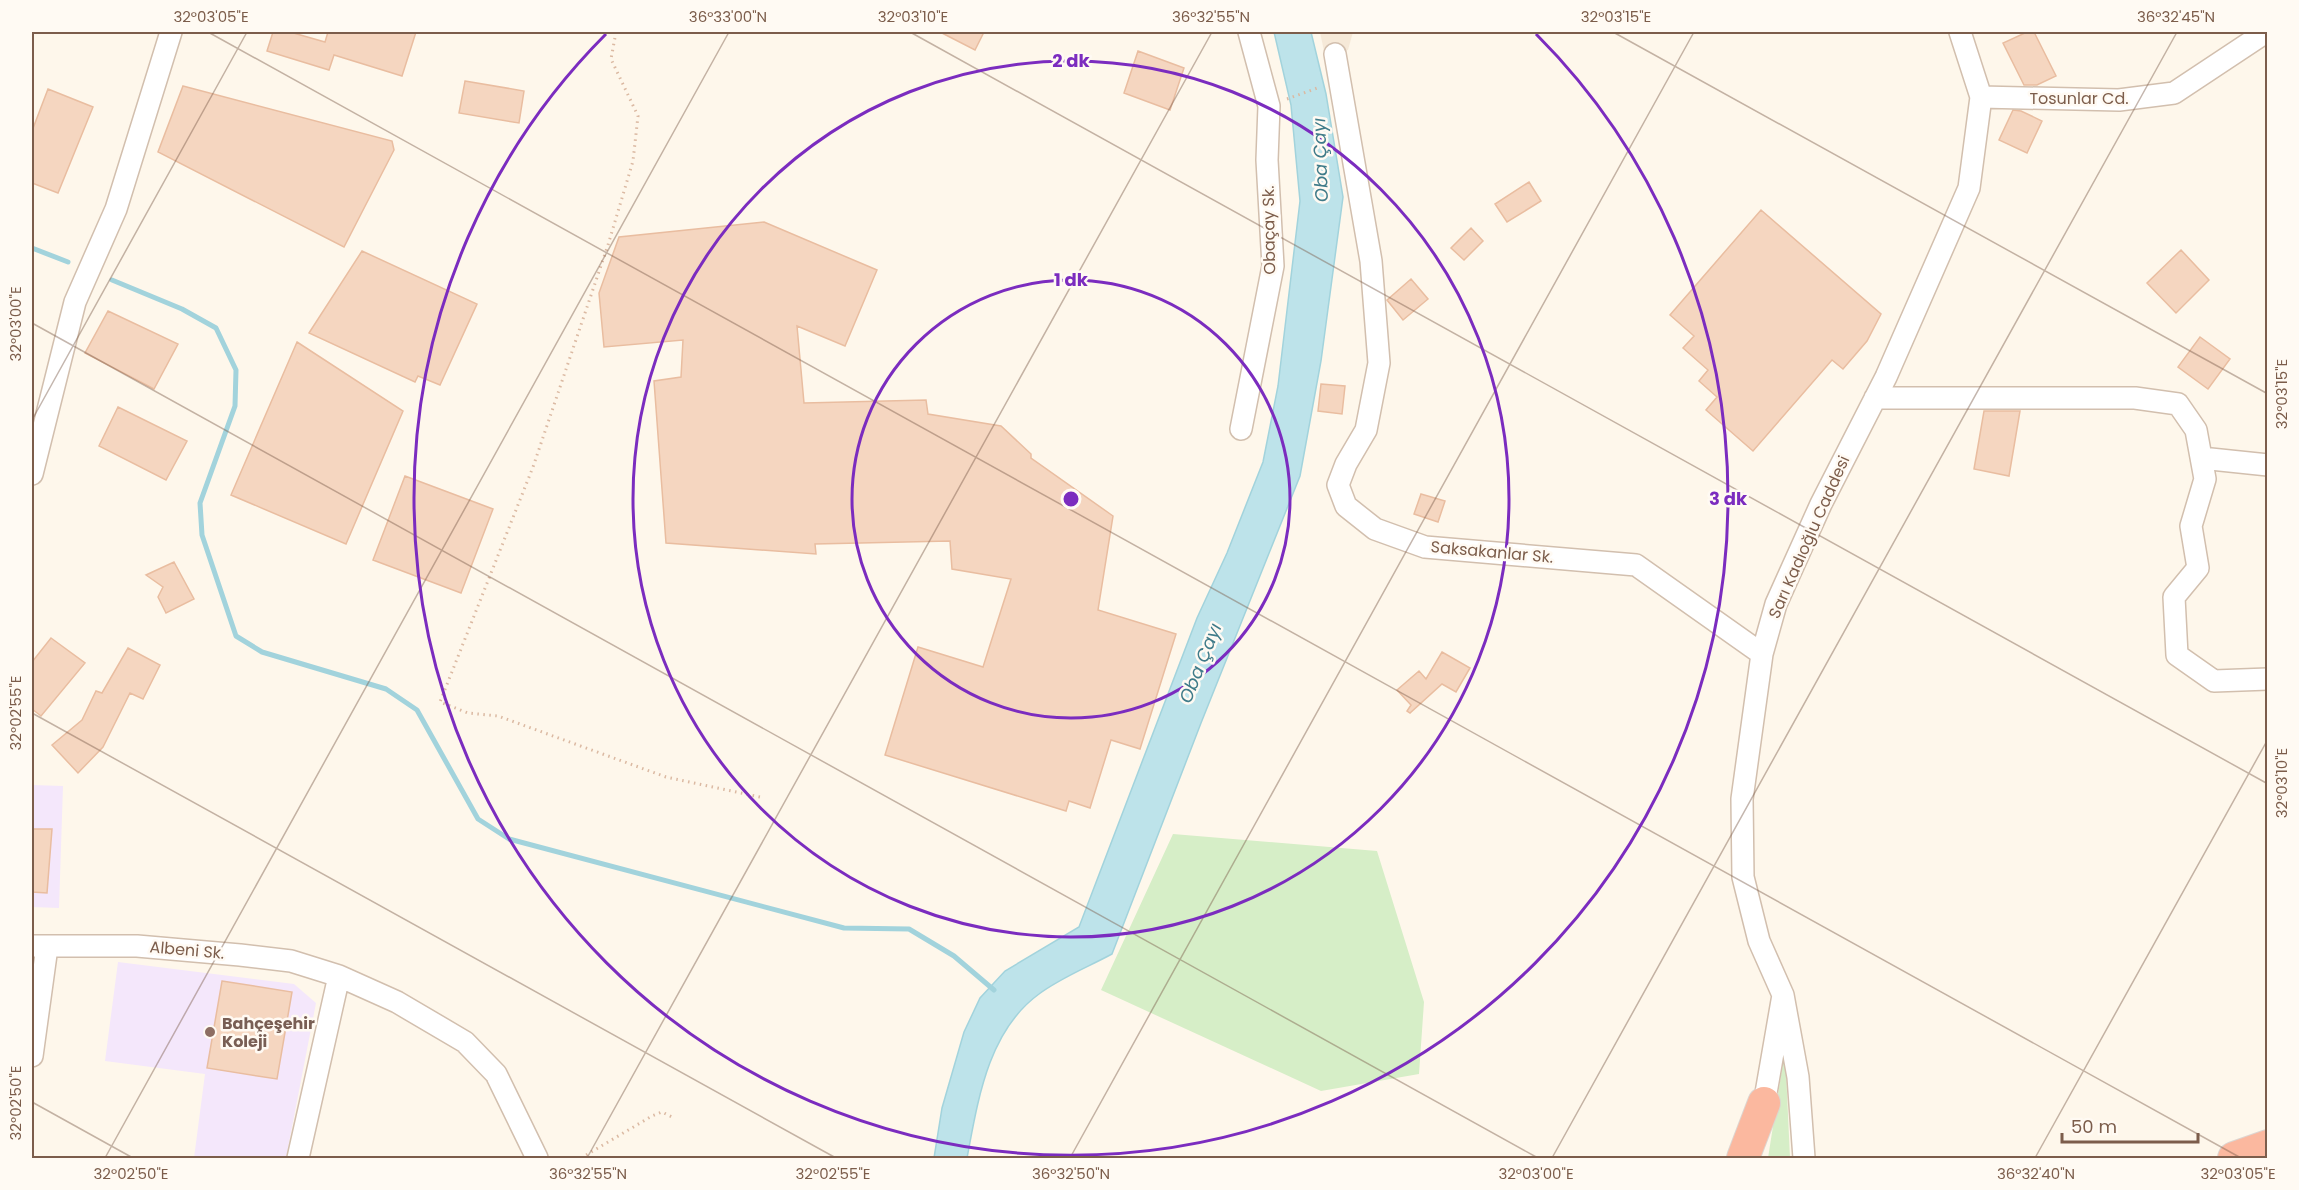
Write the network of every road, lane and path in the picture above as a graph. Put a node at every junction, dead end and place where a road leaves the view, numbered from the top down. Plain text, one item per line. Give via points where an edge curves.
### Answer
1 (171, 32) edge
2 (616, 32) edge
3 (1249, 32) edge
4 (1960, 32) edge
5 (2266, 32) edge
6 (1335, 54) dead end
7 (1340, 81) junction
8 (1981, 96) junction
9 (1269, 106) junction
10 (1875, 398) junction
11 (1241, 429) dead end
12 (2201, 458) junction
13 (2268, 465) edge
14 (32, 474) edge
15 (1762, 654) junction
16 (2268, 679) edge
17 (760, 797) dead end
18 (39, 946) edge
19 (339, 976) junction
20 (1783, 995) junction
21 (32, 1056) edge
22 (1764, 1103) junction
23 (672, 1117) dead end
24 (2268, 1146) edge
25 (297, 1158) edge
26 (537, 1158) edge
27 (582, 1158) edge
28 (1743, 1158) edge
29 (1756, 1158) edge
30 (1804, 1158) edge
31 (2234, 1158) edge

1 - 14 street via 116,209 75,302
2 - 17 path via 611,59 638,116 633,161 533,467 440,702 468,713 498,716 666,777
3 - 9 street, Obaçay Sk.
4 - 8 street
5 - 8 street, Tosunlar Cd. via 2174,93 2119,100
6 - 7 street, Saksakanlar Sk.
7 - 9 path
7 - 15 street, Saksakanlar Sk. via 1371,261 1379,363 1366,430 1338,485 1346,506 1375,529 1425,547 1636,565
8 - 10 street, Sarı Kadıoğlu Caddesi via 1969,188
9 - 11 street, Obaçay Sk. via 1267,160 1273,266
10 - 12 street via 2135,398 2178,404 2196,430
10 - 15 street, Sarı Kadıoğlu Caddesi via 1776,604
12 - 13 street
12 - 16 street via 2205,479 2191,526 2198,568 2174,597 2177,655 2214,681
15 - 20 street, Sarı Kadıoğlu Caddesi via 1742,799 1743,877 1759,942
18 - 19 street, Albeni Sk. via 137,946 240,955 291,961
18 - 21 street
19 - 25 street
19 - 26 street, Albeni Sk. via 397,1002 465,1042 496,1074
20 - 22 street
20 - 30 street, Sarı Kadıoğlu Caddesi via 1798,1077
22 - 28 highway
22 - 29 street
23 - 27 path via 663,1112 652,1116
24 - 31 highway

